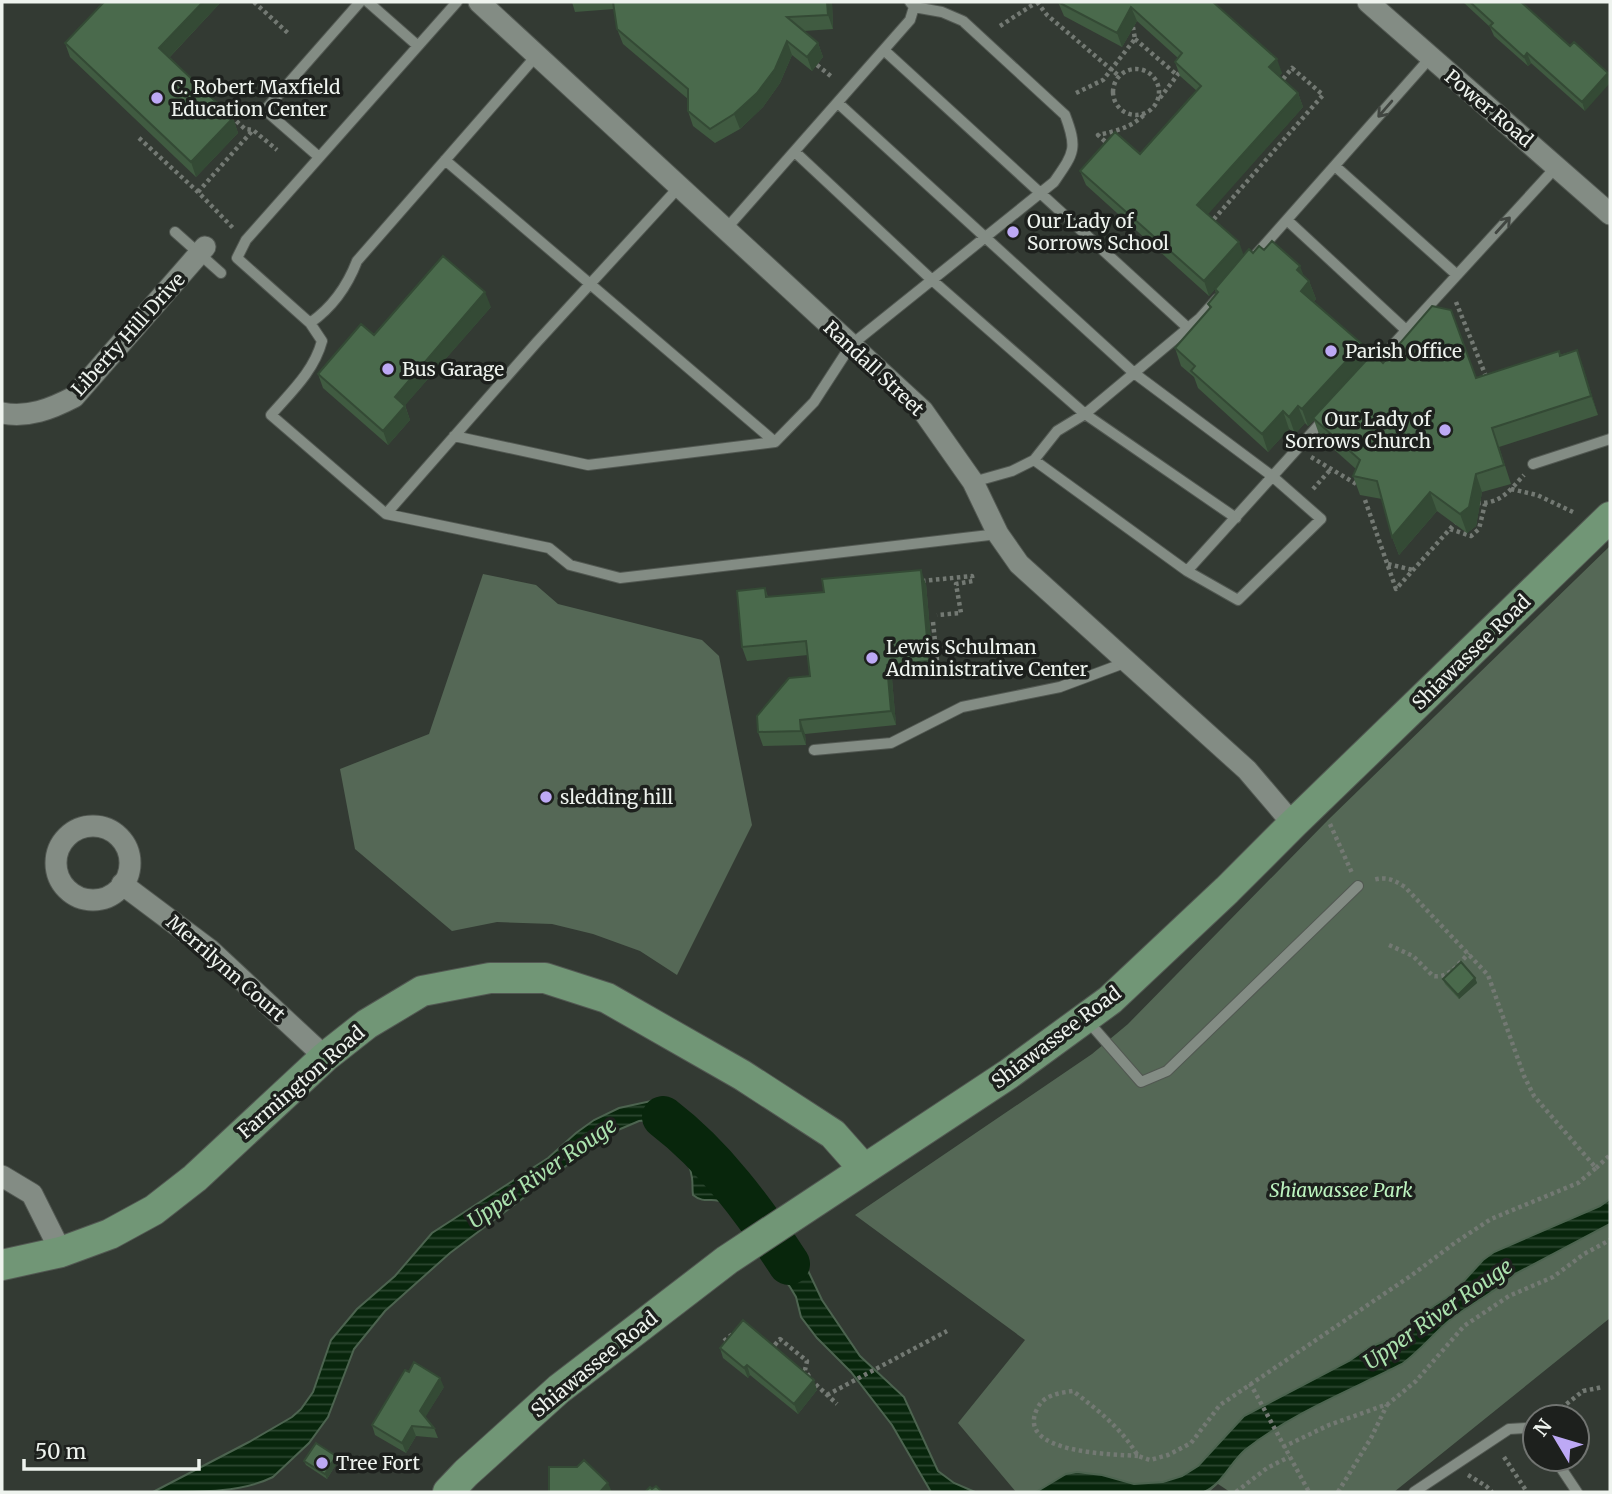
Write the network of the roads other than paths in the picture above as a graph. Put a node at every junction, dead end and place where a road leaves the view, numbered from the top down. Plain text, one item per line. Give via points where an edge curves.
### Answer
1 (360, 2) edge
2 (368, 2) edge
3 (457, 2) edge
4 (479, 2) edge
5 (1367, 2) edge
6 (912, 4) edge
7 (418, 46) junction
8 (885, 51) junction
9 (537, 55) junction
10 (1430, 58) junction
11 (838, 103) junction
12 (795, 152) junction
13 (319, 157) junction
14 (445, 160) junction
15 (1335, 166) junction
16 (1557, 166) junction
17 (679, 187) junction
18 (1041, 192) junction
19 (1610, 214) edge
20 (1287, 220) junction
21 (726, 229) junction
22 (175, 232) dead end
23 (985, 237) junction
24 (202, 251) junction
25 (1243, 269) edge
26 (221, 273) dead end
27 (1457, 275) junction
28 (932, 280) junction
29 (591, 285) junction
30 (1226, 288) edge
31 (310, 323) junction
32 (1188, 328) junction
33 (1407, 331) junction
34 (851, 345) junction
35 (1135, 373) junction
36 (1362, 379) edge
37 (1335, 408) edge
38 (2, 412) edge
39 (1085, 414) junction
40 (454, 436) junction
41 (1610, 439) edge
42 (775, 442) junction
43 (1034, 460) junction
44 (1533, 464) road end
45 (1272, 476) junction
46 (973, 482) junction
47 (386, 513) junction
48 (1610, 517) edge
49 (1236, 518) junction
50 (998, 534) junction
51 (1187, 571) junction
52 (1127, 662) junction
53 (814, 750) dead end
54 (1293, 824) junction
55 (122, 884) dead end
56 (1358, 886) road end
57 (1086, 1019) junction
58 (325, 1057) junction
59 (864, 1169) junction
60 (2, 1176) edge
61 (61, 1252) junction
62 (2, 1265) edge
63 (1521, 1428) edge
64 (1564, 1473) edge
65 (448, 1492) edge
66 (1414, 1492) edge
67 (1577, 1492) edge

1 - 13 lane via 265,110
2 - 7 lane
3 - 7 lane
4 - 9 street, Randall Street
5 - 10 street, Power Road
6 - 8 lane via 910,20
6 - 18 lane via 963,21 1065,115 1073,136 1072,157
7 - 13 lane
8 - 11 lane
8 - 18 lane
9 - 14 lane
9 - 17 street, Randall Street
10 -> 15 lane
10 - 16 street, Power Road
11 - 12 lane
11 - 23 lane
12 - 21 lane
12 - 28 lane
13 - 31 lane via 246,240 237,258
14 - 29 lane
14 - 31 lane via 357,261 348,285
15 - 20 lane
15 - 27 lane
16 - 19 street, Power Road
27 -> 16 lane
17 - 21 street, Randall Street
17 - 29 lane
18 - 23 lane
18 - 32 lane
20 - 25 lane
20 - 33 lane
21 - 34 street, Randall Street
22 - 24 lane
23 - 28 lane
23 - 35 lane
24 - 26 lane
24 - 38 street, Liberty Hill Drive via 74,397 49,410 15,416
27 - 33 lane
28 - 34 lane
28 - 39 lane
29 - 40 lane
29 - 42 lane
30 - 32 lane
31 - 47 lane via 322,341 317,358 271,415
32 - 35 lane
33 - 36 lane
34 - 42 lane via 814,402
34 - 46 street, Randall Street via 923,411
35 - 39 lane
35 - 45 lane
37 - 45 lane
39 - 43 lane via 1057,431
39 - 49 lane
40 - 42 lane via 588,465
40 - 47 lane
41 - 44 lane
43 - 46 lane
43 - 51 lane
45 - 49 lane
45 - 51 lane via 1321,519 1238,600
46 - 50 street, Randall Street
47 - 50 lane via 549,548 570,565 620,578
48 - 54 street, Shiawassee Road
49 - 51 lane
50 - 52 street, Randall Street via 1019,564
52 - 53 lane via 1060,687 962,707 891,743
52 - 54 street, Randall Street via 1247,770
54 - 57 street, Shiawassee Road
55 - 58 street, Merrilynn Court via 210,950
56 - 57 lane via 1167,1071 1140,1082
57 - 59 street, Shiawassee Road
58 - 59 street, Farmington Road via 366,1024 422,991 490,978 545,978 607,998 742,1075 833,1134
58 - 61 street, Farmington Road via 154,1210 110,1234
59 - 65 street, Shiawassee Road via 727,1260 559,1389
60 - 61 street via 32,1194
61 - 62 street, Farmington Road
63 - 66 lane via 1509,1429
64 - 67 lane

